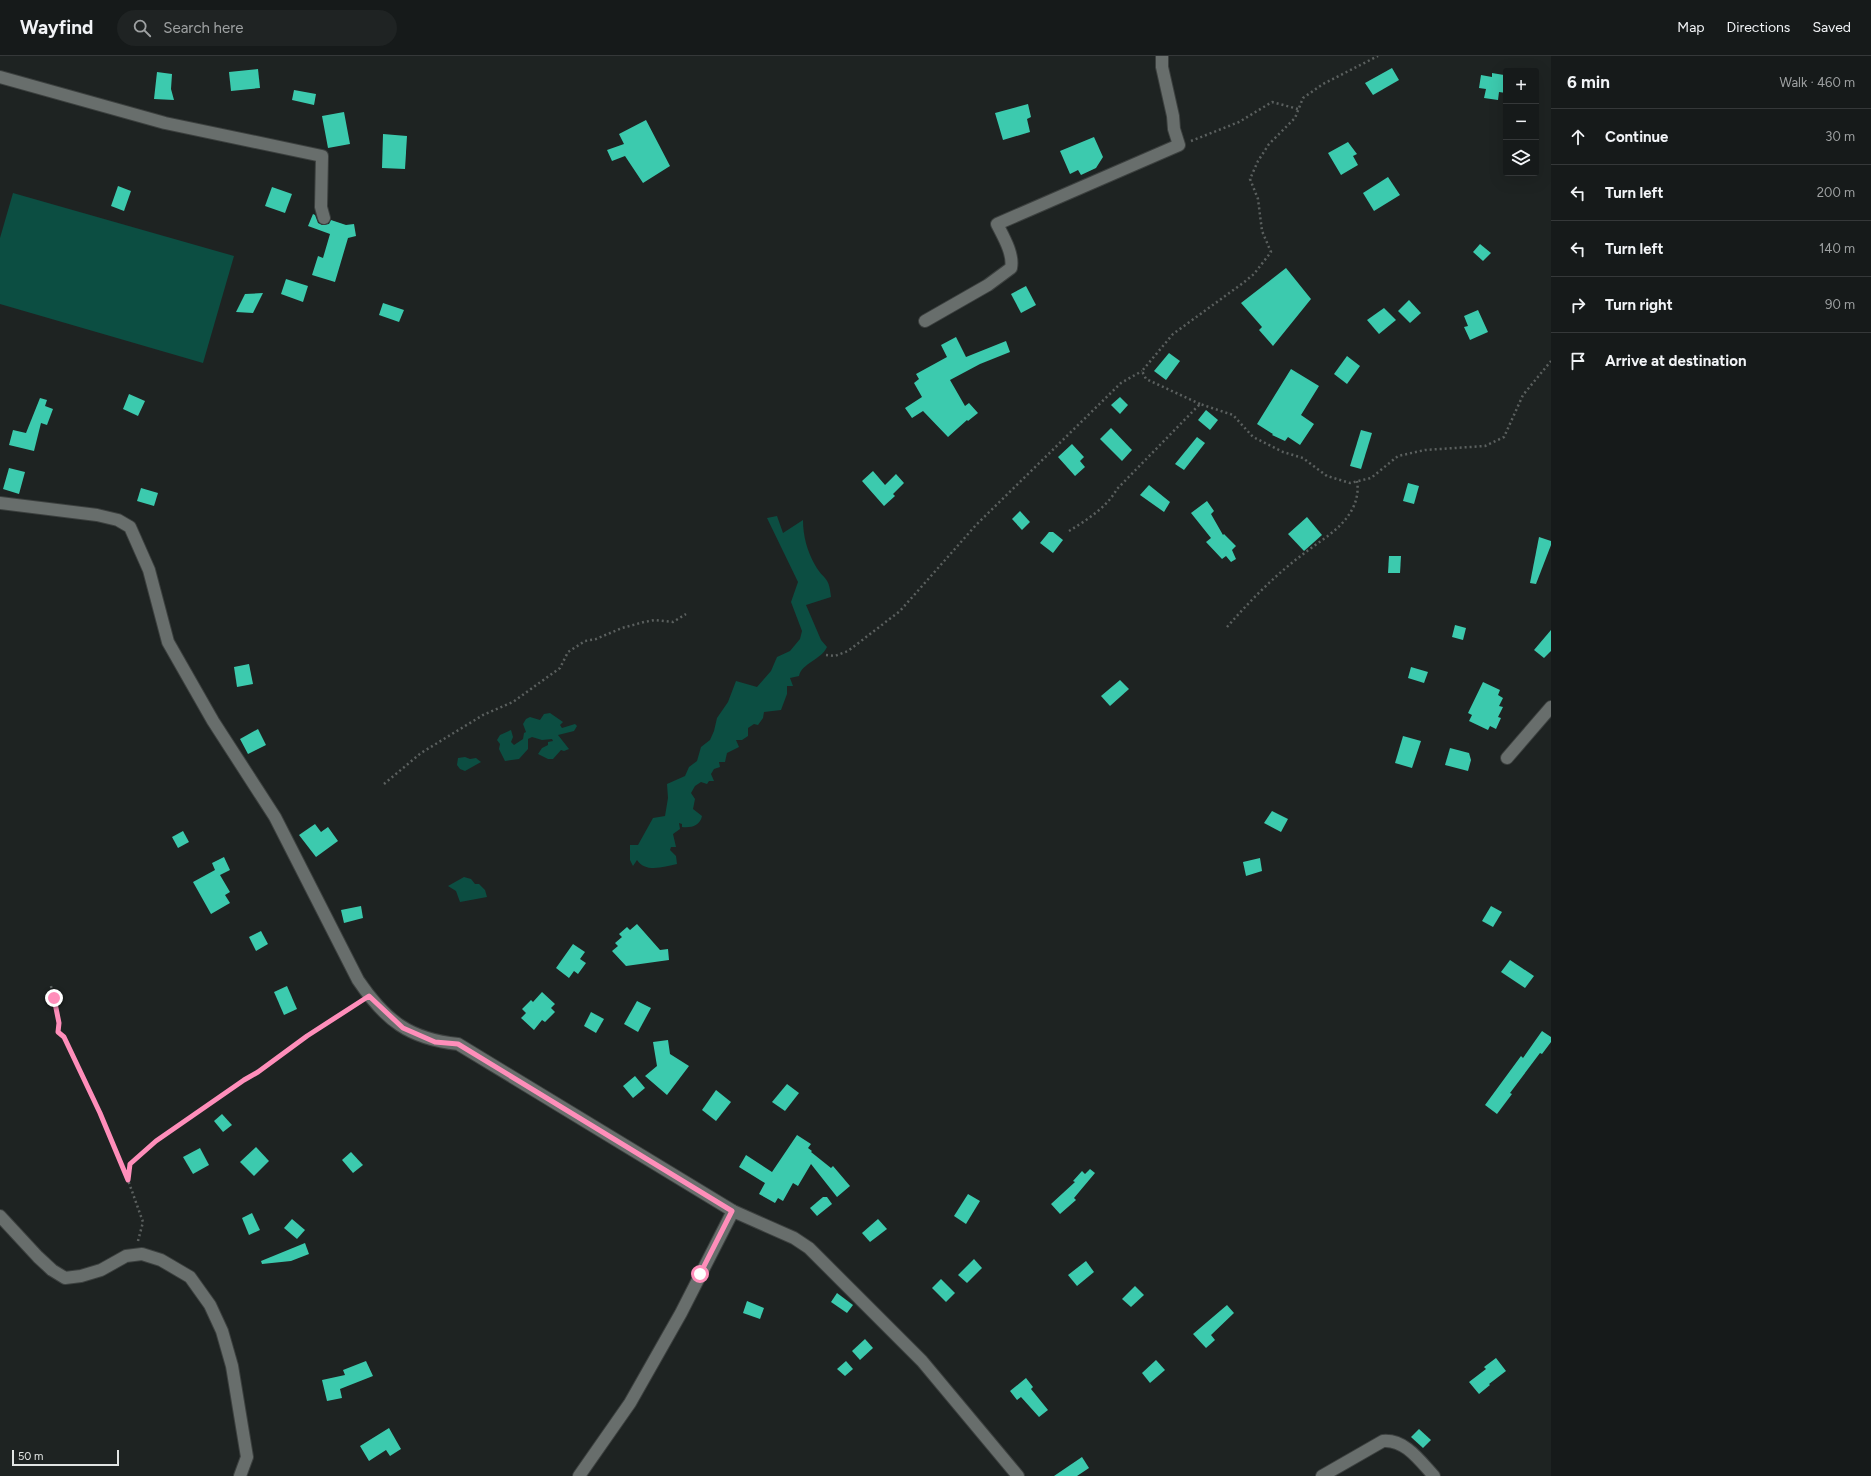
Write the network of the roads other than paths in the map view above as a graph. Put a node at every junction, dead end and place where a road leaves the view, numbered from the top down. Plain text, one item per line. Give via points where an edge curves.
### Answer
1 (1162, 56) edge
2 (0, 77) edge
3 (324, 218) dead end
4 (925, 322) dead end
5 (0, 503) edge
6 (1551, 707) edge
7 (1507, 758) dead end
8 (732, 1211) junction
9 (0, 1216) edge
10 (240, 1476) edge
11 (579, 1476) edge
12 (1018, 1476) edge
13 (1322, 1476) edge
14 (1434, 1476) edge

1 - 4 street via 1162,67 1179,145 997,224 1012,260 1011,268 988,285
2 - 3 street via 164,123 322,156
5 - 8 street via 96,515 118,520 130,527 149,570 168,642 213,721 275,817 330,927 369,996 403,1028 435,1042 458,1044
6 - 7 street
8 - 11 street via 681,1313 630,1403
8 - 12 street via 794,1238 810,1248 922,1361
9 - 10 street via 38,1257 65,1278 101,1270 126,1256 142,1254 161,1260 190,1276 222,1330 232,1366 247,1457
13 - 14 street via 1383,1441 1392,1440 1412,1453

